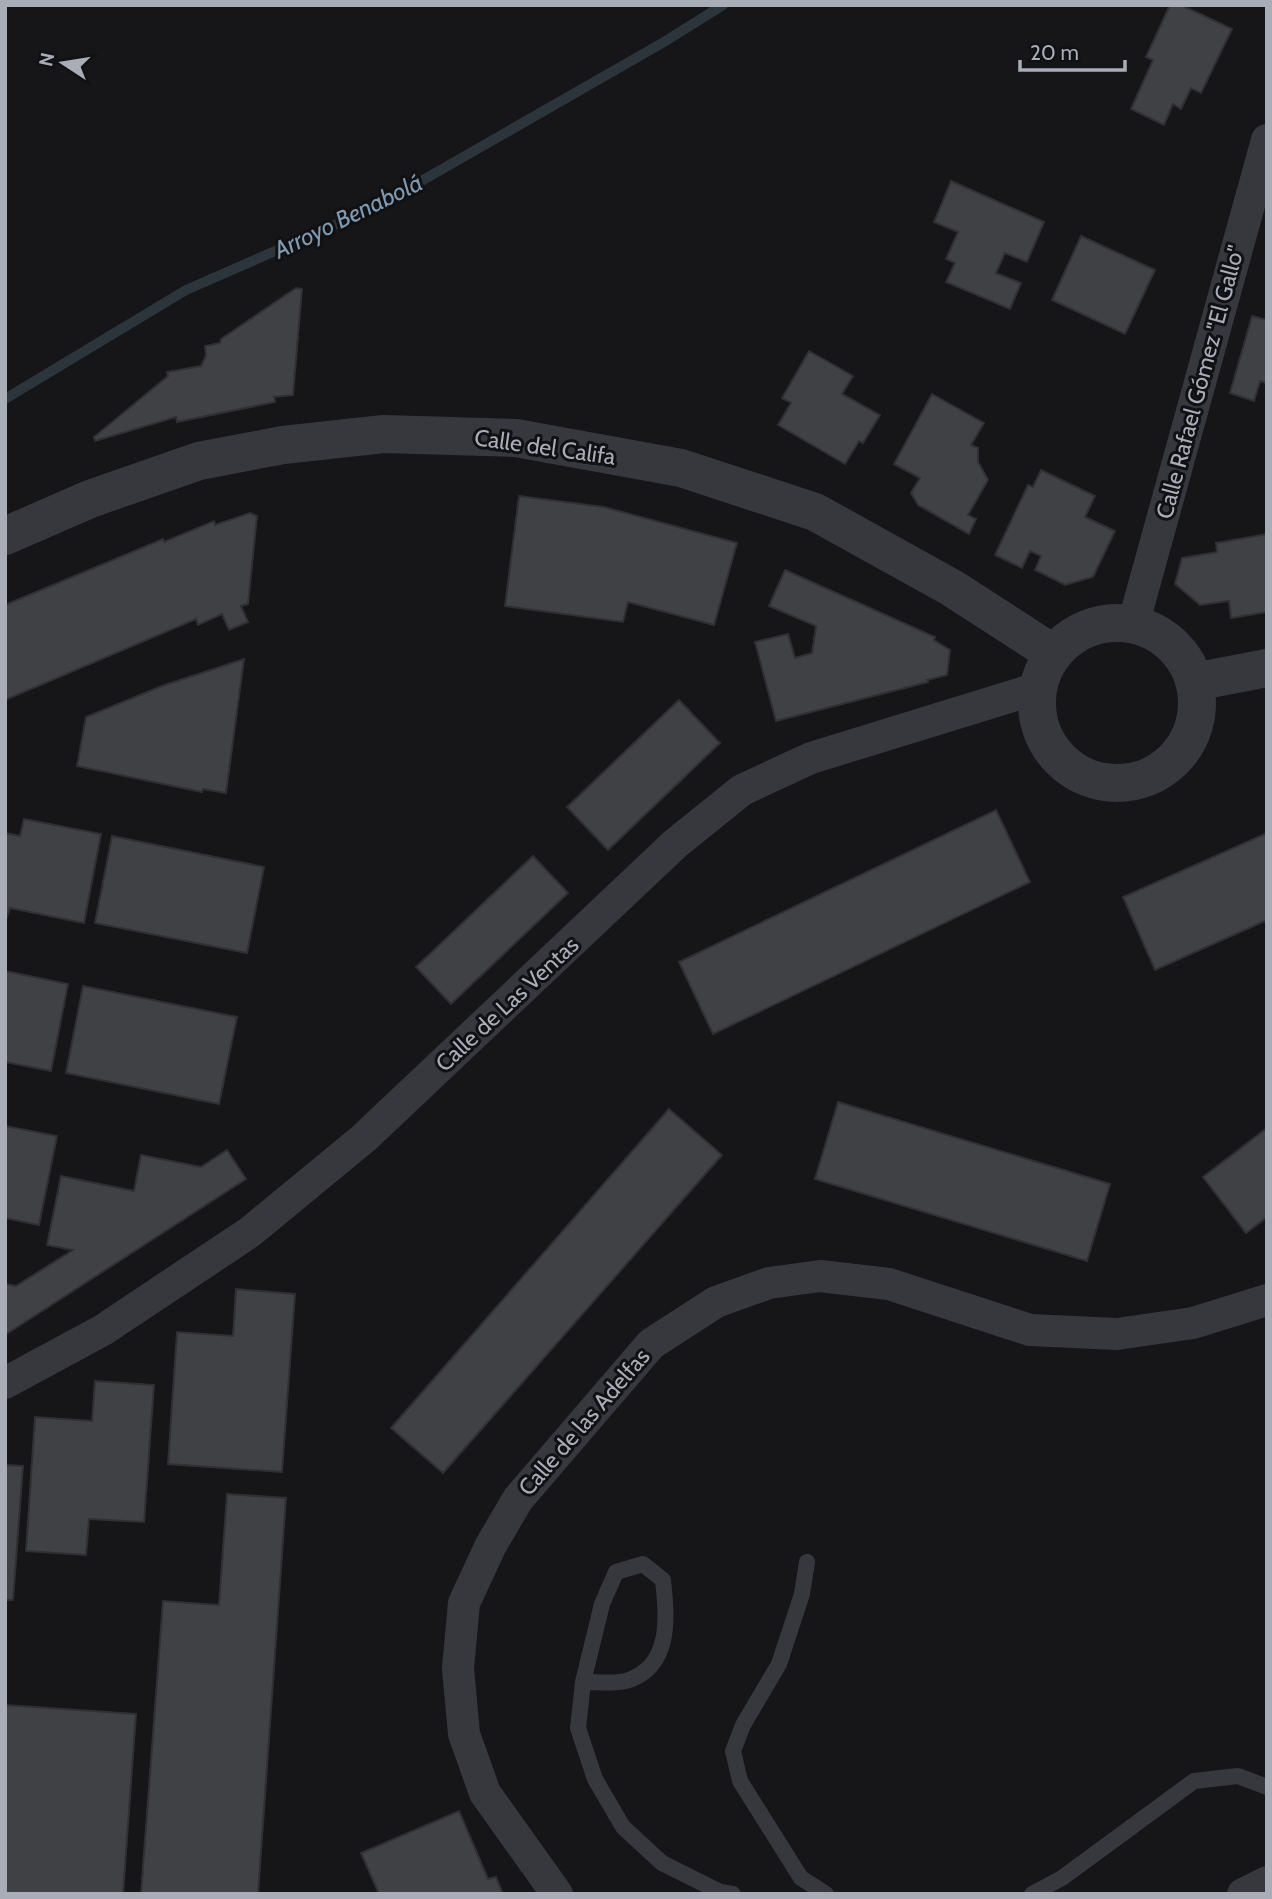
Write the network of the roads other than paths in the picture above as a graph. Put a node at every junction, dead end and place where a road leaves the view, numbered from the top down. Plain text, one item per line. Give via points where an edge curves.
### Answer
1 (1267, 140) edge
2 (5, 536) edge
3 (1133, 625) junction
4 (1054, 654) junction
5 (1267, 668) edge
6 (1194, 682) junction
7 (1038, 688) junction
8 (1267, 1300) edge
9 (5, 1383) edge
10 (807, 1562) dead end
11 (583, 1682) junction
12 (1267, 1787) edge
13 (1267, 1882) edge
14 (557, 1894) edge
15 (733, 1894) edge
16 (826, 1894) edge
17 (1032, 1894) edge
18 (1243, 1894) edge

1 - 3 street, Calle Rafael Gómez "El Gallo"
2 - 4 street, Calle del Califa via 90,499 200,461 283,445 384,434 516,438 681,468 815,512 952,588
3 - 4 street via 1090,628
3 - 6 street via 1154,632 1171,645
4 - 7 street
5 - 6 street
6 - 7 street via 1197,702 1187,742 1159,772 1120,783 1099,782 1063,763 1041,729
7 - 9 street, Calle de Las Ventas via 811,758 742,790 675,844 364,1138 250,1231 103,1330
8 - 14 street, Calle de las Adelfas via 1193,1324 1117,1334 1030,1331 889,1284 820,1276 769,1283 716,1302 651,1344 518,1499 464,1603 458,1668 464,1734 485,1793
10 - 16 lane via 802,1594 779,1664 733,1751 740,1781 800,1878
11 - 11 lane via 625,1681 649,1671 664,1648 663,1580 643,1564 616,1572 602,1604
11 - 15 lane via 578,1728 594,1779 623,1827 662,1863
12 - 17 lane via 1238,1776 1194,1781 1062,1878
13 - 18 street

